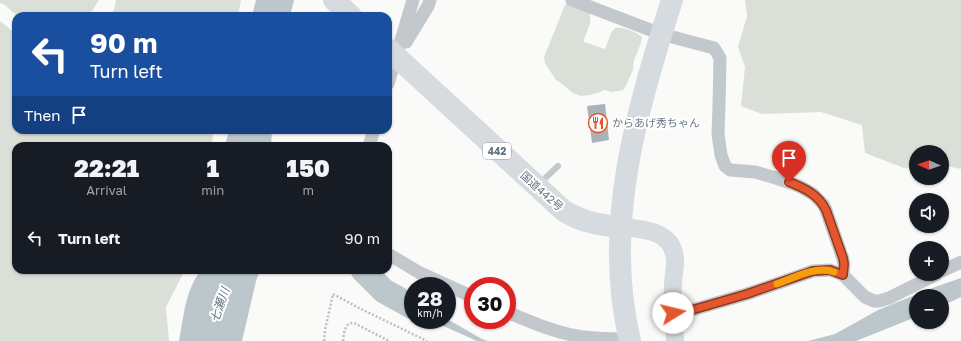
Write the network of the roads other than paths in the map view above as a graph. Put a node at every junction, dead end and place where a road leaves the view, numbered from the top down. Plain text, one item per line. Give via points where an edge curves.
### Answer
1 (334, 0) edge
2 (413, 0) edge
3 (430, 0) edge
4 (572, 0) edge
5 (672, 0) edge
6 (348, 12) edge
7 (661, 34) junction
8 (392, 53) edge
9 (558, 166) dead end
10 (537, 187) junction
11 (620, 227) junction
12 (392, 256) edge
13 (961, 262) edge
14 (949, 268) edge
15 (843, 275) junction
16 (923, 281) edge
17 (464, 293) edge
18 (673, 313) junction
19 (516, 315) edge
20 (629, 340) edge
21 (675, 341) edge

1 - 6 highway
2 - 8 street
3 - 8 street
4 - 7 street
5 - 7 highway
7 - 11 highway via 630,152
7 - 15 street via 714,48 720,58 718,134 723,162 730,170 755,172 789,182 818,198 826,210 843,258
8 - 10 highway, 国道442号 / 442
9 - 10 lane
10 - 11 highway, 国道442号 / 442 via 571,216 585,222
11 - 18 street via 650,231 669,242 675,255
11 - 20 highway via 621,290
12 - 17 street via 420,273
13 - 14 street
15 - 16 street via 865,297 874,301 889,298
15 - 18 street via 830,270 813,271 747,294
18 - 21 street
19 - 20 street via 571,335

